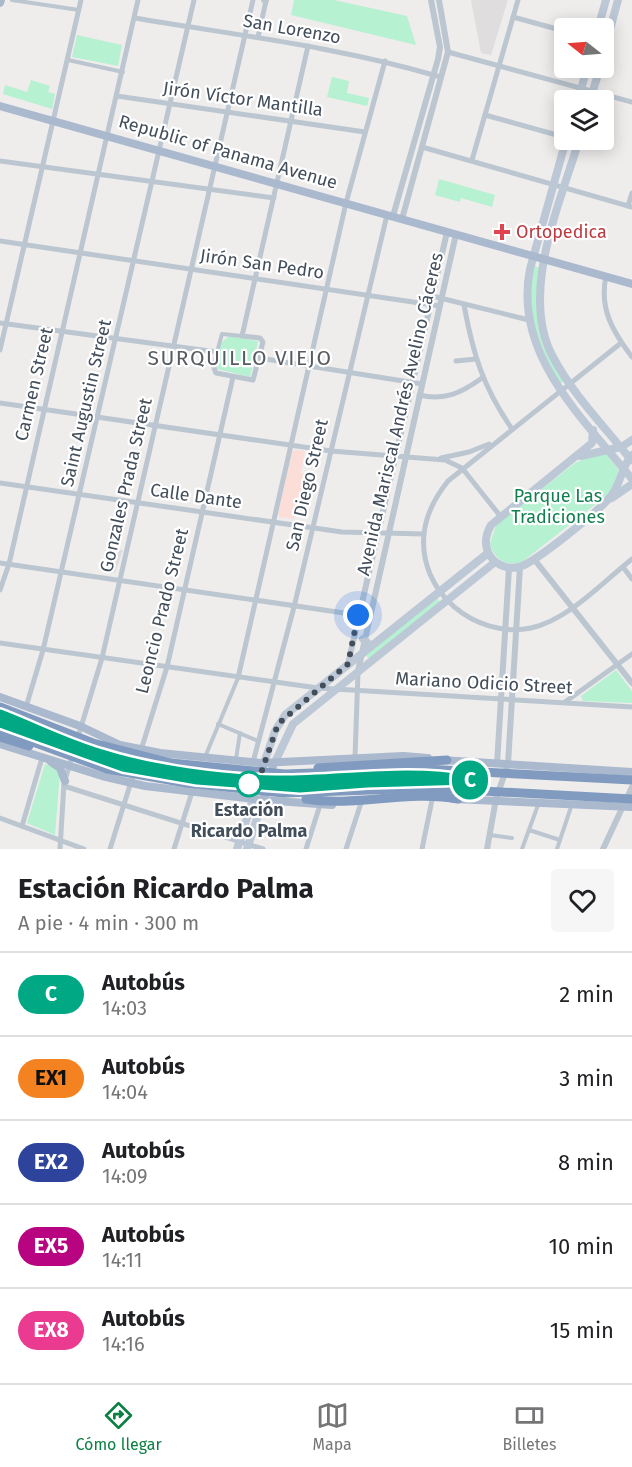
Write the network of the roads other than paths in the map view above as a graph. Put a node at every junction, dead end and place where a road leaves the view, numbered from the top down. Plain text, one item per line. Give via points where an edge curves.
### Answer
1 (12, 0) edge
2 (81, 0) edge
3 (138, 0) edge
4 (194, 0) edge
5 (254, 0) edge
6 (265, 0) edge
7 (431, 0) edge
8 (439, 0) edge
9 (518, 0) edge
10 (606, 0) edge
11 (618, 0) edge
12 (79, 10) junction
13 (135, 18) junction
14 (513, 18) junction
15 (601, 18) edge
16 (613, 18) edge
17 (444, 23) junction
18 (436, 25) junction
19 (187, 27) junction
20 (554, 28) edge
21 (245, 35) junction
22 (258, 37) junction
23 (308, 46) junction
24 (448, 52) junction
25 (68, 60) junction
26 (385, 61) junction
27 (499, 65) junction
28 (123, 72) junction
29 (433, 75) junction
30 (442, 77) junction
31 (584, 78) edge
32 (581, 89) joint
33 (117, 96) junction
34 (614, 99) edge
35 (632, 102) edge
36 (170, 105) junction
37 (0, 106) edge
38 (226, 113) junction
39 (485, 115) junction
40 (54, 120) junction
41 (293, 121) junction
42 (365, 132) junction
43 (107, 135) junction
44 (554, 135) edge
45 (422, 147) junction
46 (159, 150) junction
47 (562, 150) edge
48 (576, 150) edge
49 (472, 160) junction
50 (0, 161) edge
51 (215, 166) junction
52 (43, 168) junction
53 (97, 176) junction
54 (151, 183) junction
55 (278, 184) junction
56 (554, 185) junction
57 (564, 188) junction
58 (209, 190) junction
59 (632, 192) edge
60 (274, 198) junction
61 (346, 203) junction
62 (630, 207) edge
63 (394, 217) junction
64 (451, 233) junction
65 (0, 241) edge
66 (25, 245) junction
67 (80, 254) junction
68 (533, 256) junction
69 (544, 259) junction
70 (134, 260) junction
71 (191, 269) junction
72 (606, 276) junction
73 (256, 278) junction
74 (632, 284) edge
75 (328, 288) junction
76 (367, 294) junction
77 (432, 296) junction
78 (441, 298) junction
79 (430, 304) junction
80 (467, 305) junction
81 (440, 306) junction
82 (529, 320) junction
83 (3, 323) edge
84 (62, 330) junction
85 (242, 336) junction
86 (116, 338) junction
87 (621, 343) junction
88 (173, 347) junction
89 (0, 350) edge
90 (217, 352) junction
91 (632, 357) edge
92 (259, 358) junction
93 (476, 359) junction
94 (456, 361) dead end
95 (310, 367) junction
96 (348, 371) junction
97 (233, 377) junction
98 (482, 378) junction
99 (412, 382) junction
100 (570, 383) junction
101 (422, 384) junction
102 (561, 390) junction
103 (419, 395) junction
104 (0, 403) edge
105 (44, 409) junction
106 (98, 416) junction
107 (156, 425) junction
108 (604, 426) junction
109 (512, 429) junction
110 (594, 432) junction
111 (220, 435) junction
112 (632, 440) edge
113 (496, 441) junction
114 (290, 444) junction
115 (621, 447) junction
116 (608, 449) junction
117 (331, 451) junction
118 (406, 456) junction
119 (394, 457) junction
120 (631, 458) edge
121 (436, 459) junction
122 (574, 459) junction
123 (462, 468) junction
124 (625, 469) junction
125 (632, 478) edge
126 (0, 483) edge
127 (632, 484) edge
128 (25, 487) junction
129 (80, 495) junction
130 (606, 502) junction
131 (139, 503) junction
132 (201, 512) junction
133 (501, 517) junction
134 (272, 521) junction
135 (312, 528) junction
136 (388, 533) junction
137 (424, 534) junction
138 (377, 535) junction
139 (488, 553) junction
140 (534, 559) junction
141 (632, 559) edge
142 (495, 562) junction
143 (0, 563) edge
144 (9, 564) junction
145 (370, 566) junction
146 (380, 566) junction
147 (520, 567) junction
148 (623, 567) junction
149 (508, 568) junction
150 (62, 572) junction
151 (632, 579) edge
152 (120, 581) junction
153 (184, 589) junction
154 (0, 590) edge
155 (440, 591) junction
156 (255, 600) junction
157 (448, 601) junction
158 (294, 607) junction
159 (572, 607) junction
160 (358, 615) junction
161 (505, 629) junction
162 (517, 629) junction
163 (363, 639) junction
164 (0, 643) edge
165 (371, 646) junction
166 (43, 650) junction
167 (360, 654) junction
168 (632, 654) edge
169 (102, 658) junction
170 (348, 664) junction
171 (619, 664) junction
172 (167, 667) junction
173 (358, 671) junction
174 (336, 674) junction
175 (238, 678) junction
176 (632, 682) edge
177 (272, 683) junction
178 (343, 683) junction
179 (318, 688) junction
180 (335, 690) junction
181 (357, 690) junction
182 (578, 693) junction
183 (0, 699) edge
184 (501, 699) junction
185 (512, 699) junction
186 (565, 702) junction
187 (578, 703) junction
188 (297, 706) junction
189 (0, 707) edge
190 (26, 707) junction
191 (632, 707) edge
192 (304, 715) junction
193 (218, 724) junction
194 (80, 728) junction
195 (0, 730) edge
196 (240, 733) junction
197 (0, 737) edge
198 (258, 741) junction
199 (271, 742) junction
200 (0, 744) edge
201 (281, 745) junction
202 (52, 749) junction
203 (498, 749) junction
204 (509, 750) junction
205 (140, 751) junction
206 (122, 752) junction
207 (355, 757) junction
208 (44, 758) junction
209 (205, 758) junction
210 (447, 760) junction
211 (236, 761) junction
212 (70, 762) junction
213 (253, 762) junction
214 (497, 764) junction
215 (264, 765) junction
216 (274, 765) junction
217 (507, 766) junction
218 (632, 772) edge
219 (285, 774) junction
220 (632, 780) edge
221 (131, 781) junction
222 (64, 783) junction
223 (632, 787) edge
224 (192, 792) junction
225 (284, 793) junction
226 (253, 796) junction
227 (263, 798) junction
228 (497, 798) junction
229 (458, 799) junction
230 (432, 800) junction
231 (540, 801) junction
232 (361, 802) junction
233 (573, 803) junction
234 (123, 804) junction
235 (629, 804) edge
236 (320, 805) junction
237 (0, 818) edge
238 (182, 823) junction
239 (21, 826) junction
240 (529, 830) junction
241 (489, 834) junction
242 (512, 838) dead end
243 (560, 840) junction
244 (60, 841) junction
245 (238, 845) edge
246 (248, 847) edge
247 (60, 849) edge
248 (84, 849) edge
249 (110, 849) edge
250 (174, 849) edge
251 (263, 849) edge
252 (306, 849) edge
253 (346, 849) edge
254 (422, 849) edge
255 (488, 849) edge
256 (522, 849) edge
257 (557, 849) edge
258 (603, 849) edge

1 - 12 street
2 - 12 street
3 - 13 street, Carmen Street
4 - 19 street, Saint Augustin Street
5 - 21 street, Gonzales Prada Street
6 - 22 street
7 - 18 street
8 - 17 street
9 - 14 street
10 - 15 main road
11 - 16 main road
12 - 25 street
13 - 19 street, San Lorenzo
13 - 28 street, Carmen Street
14 - 20 street
14 - 27 street
17 - 18 street
17 - 24 street
18 - 29 street via 440,47
19 - 21 street, San Lorenzo
19 - 36 street, Saint Augustin Street
21 - 22 street, San Lorenzo
21 - 38 street, Gonzales Prada Street
22 - 23 street, San Lorenzo
23 - 26 street, San Lorenzo
23 - 41 street
24 - 27 street
24 - 30 street
25 - 28 street
25 - 40 street
26 - 29 street, San Lorenzo
26 - 42 street
27 - 32 street
27 - 39 street
28 - 33 street, Carmen Street
29 - 30 street, San Lorenzo
29 - 63 street
30 - 45 street
31 - 32 main road
33 - 36 street, Jirón Víctor Mantilla
33 - 43 street, Carmen Street
34 - 35 street
36 - 38 street, Jirón Víctor Mantilla
36 - 46 street, Saint Augustin Street
37 - 40 main road, Republic of Panama Avenue
38 - 41 street, Jirón Víctor Mantilla
38 - 51 street, Gonzales Prada Street
39 - 44 street
39 - 49 street
40 - 43 main road, Republic of Panama Avenue
40 - 52 street
41 - 42 street, Jirón Víctor Mantilla
41 - 55 street
42 - 61 street
43 - 46 main road, Republic of Panama Avenue
43 - 53 street, Carmen Street
45 - 49 street
45 - 63 street
46 - 51 main road, Republic of Panama Avenue
46 - 54 street, Saint Augustin Street
47 - 56 main road
48 - 57 main road
49 - 56 street
50 - 52 street
51 - 55 main road, Republic of Panama Avenue
51 - 58 street, Gonzales Prada Street
52 - 53 street
52 - 66 street
53 - 54 street
53 - 67 street, Carmen Street
54 - 58 street
54 - 70 street, Saint Augustin Street
55 - 60 street
55 - 61 main road, Republic of Panama Avenue
56 - 57 street
56 - 68 main road
57 - 62 street
57 - 69 main road
58 - 60 street
58 - 71 street, Gonzales Prada Street
59 - 62 street
60 - 73 street
61 - 63 main road, Republic of Panama Avenue
61 - 75 street
63 - 64 main road, Republic of Panama Avenue
63 - 76 street, San Diego Street
64 - 68 main road, Republic of Panama Avenue
64 - 77 street, Avenida Mariscal Andrés Avelino Cáceres
64 - 78 street, Avenida Mariscal Andrés Avelino Cáceres
65 - 66 street, Jirón San Pedro
66 - 67 street, Jirón San Pedro
66 - 83 street
67 - 70 street, Jirón San Pedro
67 - 84 street, Carmen Street
68 - 69 main road, Republic of Panama Avenue
68 - 82 main road via 527,288
69 - 72 main road, Republic of Panama Avenue
69 - 100 main road via 538,294 540,317 551,355
70 - 71 street, Jirón San Pedro
70 - 86 street, Saint Augustin Street
71 - 73 street, Jirón San Pedro
71 - 88 street, Gonzales Prada Street
72 - 74 main road, Republic of Panama Avenue
72 - 87 street via 604,305
73 - 75 street, Jirón San Pedro
73 - 85 street
75 - 76 street, Jirón San Pedro
75 - 95 street
76 - 79 street, Jirón San Pedro
76 - 96 street, San Diego Street
77 - 78 street
77 - 79 street, Avenida Mariscal Andrés Avelino Cáceres
78 - 80 street
78 - 81 street, Avenida Mariscal Andrés Avelino Cáceres
79 - 81 street, Jirón San Pedro
79 - 99 street, Avenida Mariscal Andrés Avelino Cáceres
80 - 82 street
80 - 93 street via 465,312
81 - 101 street, Avenida Mariscal Andrés Avelino Cáceres
82 - 102 main road via 536,348
83 - 84 street
83 - 89 street
84 - 86 street
84 - 105 street, Carmen Street
85 - 90 street via 222,334
85 - 92 street via 262,340
86 - 88 street
86 - 106 street, Saint Augustin Street
87 - 91 street
87 - 100 street
88 - 90 street
88 - 107 street, Gonzales Prada Street
90 - 97 street via 215,372
92 - 95 street
92 - 97 street via 253,380
93 - 94 street
93 - 98 street
95 - 96 street
95 - 114 street
96 - 99 street
96 - 117 street, San Diego Street
97 - 111 street, Leoncio Prado Street
98 - 103 street via 452,396
98 - 109 street
99 - 101 street
99 - 119 street, Avenida Mariscal Andrés Avelino Cáceres
100 - 102 street
100 - 108 main road
101 - 103 street, Avenida Mariscal Andrés Avelino Cáceres
102 - 109 street
102 - 110 main road
103 - 118 street, Avenida Mariscal Andrés Avelino Cáceres
104 - 105 street
105 - 106 street
105 - 128 street, Carmen Street
106 - 107 street
106 - 129 street, Saint Augustin Street
107 - 111 street
107 - 131 street, Gonzales Prada Street
108 - 110 main road via 603,433
108 - 115 main road
109 - 113 street
110 - 116 main road
110 - 122 main road via 592,442
111 - 114 street
111 - 132 street, Leoncio Prado Street
112 - 115 main road
113 - 121 street
113 - 123 street
114 - 117 street
114 - 134 street
115 - 116 main road
115 - 120 main road
116 - 122 main road
116 - 124 main road
117 - 119 street
117 - 135 street, San Diego Street
118 - 119 street
118 - 121 street
118 - 136 street, Avenida Mariscal Andrés Avelino Cáceres
119 - 138 street, Avenida Mariscal Andrés Avelino Cáceres
120 - 124 main road
121 - 123 street
122 - 133 main road
123 - 133 street
123 - 137 street via 435,500
124 - 125 main road
124 - 130 main road
126 - 128 street, Calle Dante
127 - 130 main road
128 - 129 street, Calle Dante
128 - 144 street, Carmen Street
129 - 131 street, Calle Dante
129 - 150 street, Saint Augustin Street
130 - 140 main road
131 - 132 street, Calle Dante
131 - 152 street, Gonzales Prada Street
132 - 134 street, Calle Dante
132 - 153 street, Leoncio Prado Street
133 - 139 main road via 488,531
134 - 135 street, Calle Dante
134 - 156 street
135 - 138 street, Calle Dante
135 - 158 street, San Diego Street
136 - 137 street, Calle Dante
136 - 138 street, Calle Dante
136 - 146 street, Avenida Mariscal Andrés Avelino Cáceres
137 - 155 street via 429,569
138 - 145 street, Avenida Mariscal Andrés Avelino Cáceres
139 - 142 main road
139 - 155 main road
140 - 147 main road
140 - 159 street
141 - 148 street
142 - 149 main road
142 - 157 main road
143 - 144 street
144 - 150 street
144 - 154 street, Carmen Street
145 - 146 street
145 - 160 street, Avenida Mariscal Andrés Avelino Cáceres
146 - 163 street, Avenida Mariscal Andrés Avelino Cáceres
147 - 149 main road
147 - 162 street
148 - 151 street
148 - 159 street
149 - 161 street
150 - 152 street
150 - 166 street, Saint Augustin Street
152 - 153 street
152 - 169 street, Gonzales Prada Street
153 - 156 street
153 - 172 street, Leoncio Prado Street
155 - 157 street
155 - 165 main road
156 - 158 street
156 - 175 street
157 - 161 street via 472,620
157 - 173 main road
158 - 160 street
158 - 177 street, San Diego Street
159 - 162 street via 546,623
159 - 171 street
160 - 170 street, Avenida Mariscal Andrés Avelino Cáceres
161 - 162 street
161 - 184 street
162 - 185 street
163 - 165 main road
163 - 167 street, Avenida Mariscal Andrés Avelino Cáceres
164 - 166 street, Mariano Odicio Street
165 - 167 main road
166 - 169 street, Mariano Odicio Street
166 - 190 street, Saint Augustin Street
167 - 170 main road
167 - 173 street, Avenida Mariscal Andrés Avelino Cáceres
168 - 171 street
169 - 172 street, Mariano Odicio Street
169 - 194 street, Gonzales Prada Street
170 - 174 main road
171 - 176 street
171 - 182 street
172 - 175 street, Mariano Odicio Street
172 - 205 street, Leoncio Prado Street
173 - 178 main road
173 - 181 street
174 - 178 main road via 343,676
174 - 179 main road
175 - 177 street, Mariano Odicio Street
175 - 193 street
177 - 179 street, Mariano Odicio Street
177 - 198 street, San Diego Street
178 - 180 main road
179 - 180 street, Mariano Odicio Street
179 - 188 main road
180 - 181 street, Mariano Odicio Street
180 - 192 main road
181 - 184 street, Mariano Odicio Street
181 - 207 street
182 - 186 street
182 - 187 street
183 - 190 main road
183 - 206 highway
184 - 185 street, Mariano Odicio Street
184 - 203 street
185 - 186 street, Mariano Odicio Street
185 - 204 street
186 - 187 street, Mariano Odicio Street
187 - 191 street, Mariano Odicio Street
188 - 192 main road
188 - 199 main road via 278,724
189 - 206 highway
190 - 194 main road
192 - 201 main road via 291,726
193 - 196 street
193 - 209 street
194 - 205 main road
194 - 212 street, Gonzales Prada Street
195 - 202 highway
196 - 198 street
196 - 211 street
197 - 202 highway
198 - 213 street, San Diego Street
199 - 201 main road
199 - 215 main road
200 - 208 main road
201 - 216 main road
202 - 225 highway via 107,769 148,778
203 - 204 street
203 - 214 street
204 - 217 street
205 - 209 main road
205 - 221 street, Leoncio Prado Street
206 - 219 highway via 171,763
207 - 210 main road
207 - 216 main road
208 - 212 main road
208 - 222 main road via 59,767
208 - 239 street
209 - 211 main road
210 - 214 main road
210 - 219 highway via 318,768
211 - 213 main road
212 - 221 main road
212 - 222 street
213 - 215 main road
214 - 217 main road
215 - 216 main road
215 - 226 main road
216 - 227 main road
217 - 218 main road
217 - 228 street
219 - 220 highway via 425,769
221 - 224 main road
221 - 234 street, Leoncio Prado Street
222 - 234 street
222 - 244 street
223 - 235 street
224 - 226 main road
224 - 238 street
225 - 229 highway via 321,800 414,795
225 - 235 highway via 440,788
226 - 227 main road
226 - 245 main road
227 - 236 main road
227 - 246 main road
228 - 229 main road
228 - 231 main road
228 - 241 street
229 - 230 main road
230 - 232 main road
230 - 254 street
231 - 233 main road
231 - 240 street
232 - 236 main road
232 - 253 street
233 - 235 main road
233 - 243 street
234 - 238 street
234 - 249 street, Leoncio Prado Street
235 - 258 street
236 - 252 street
237 - 239 street
238 - 245 street
238 - 250 street
239 - 244 street
240 - 243 street
240 - 256 street
241 - 242 street
241 - 255 street
243 - 257 street
244 - 247 street
244 - 248 street
245 - 246 street
246 - 251 street

